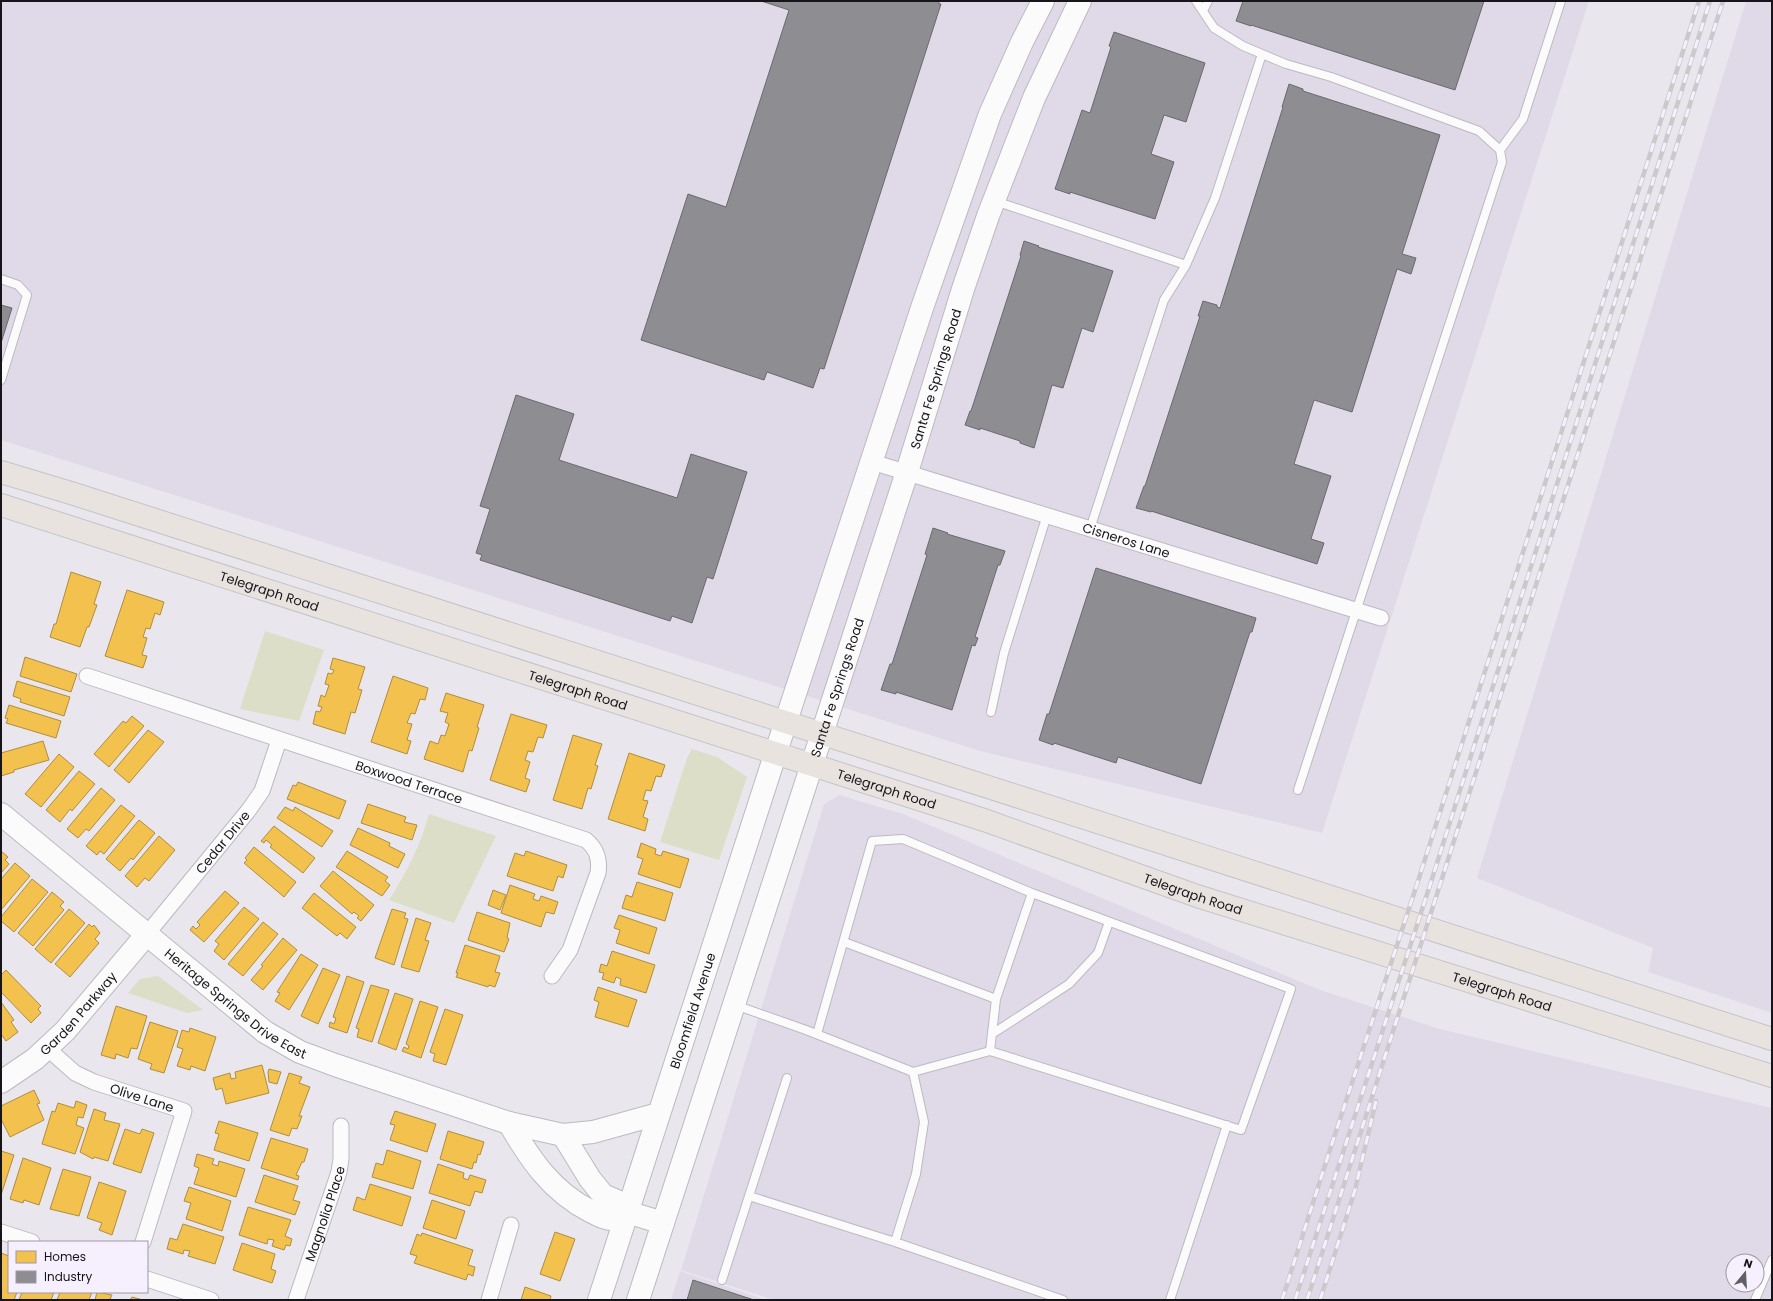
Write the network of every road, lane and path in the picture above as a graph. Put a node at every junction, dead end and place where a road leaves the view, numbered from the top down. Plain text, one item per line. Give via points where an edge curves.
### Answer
1 (1042, 1) edge
2 (1080, 1) edge
3 (1196, 1) edge
4 (1208, 1) edge
5 (1560, 1) edge
6 (1203, 11) junction
7 (1262, 54) junction
8 (1500, 150) junction
9 (994, 201) junction
10 (1186, 265) junction
11 (1, 279) edge
12 (1, 380) edge
13 (872, 462) junction
14 (1, 472) edge
15 (907, 472) junction
16 (1, 505) edge
17 (1047, 516) junction
18 (1090, 529) junction
19 (1356, 610) junction
20 (1381, 618) dead end
21 (87, 676) dead end
22 (991, 712) dead end
23 (786, 721) junction
24 (822, 733) junction
25 (279, 740) junction
26 (776, 753) junction
27 (812, 764) junction
28 (1298, 790) dead end
29 (1, 814) edge
30 (1032, 893) junction
31 (1109, 922) junction
32 (147, 934) junction
33 (844, 942) junction
34 (552, 976) dead end
35 (996, 999) junction
36 (734, 1005) junction
37 (817, 1034) junction
38 (992, 1034) junction
39 (1772, 1039) edge
40 (47, 1048) junction
41 (990, 1051) junction
42 (913, 1072) junction
43 (1772, 1076) edge
44 (787, 1078) dead end
45 (1, 1082) edge
46 (658, 1114) junction
47 (509, 1123) junction
48 (1227, 1125) junction
49 (341, 1126) dead end
50 (563, 1134) junction
51 (748, 1196) junction
52 (627, 1212) junction
53 (663, 1223) junction
54 (511, 1225) dead end
55 (1, 1232) edge
56 (29, 1241) edge
57 (143, 1241) edge
58 (895, 1242) junction
59 (1772, 1260) edge
60 (1769, 1274) edge
61 (148, 1279) edge
62 (722, 1280) dead end
63 (211, 1300) edge
64 (296, 1300) edge
65 (489, 1300) edge
66 (599, 1300) edge
67 (638, 1300) edge
68 (1063, 1300) edge
69 (1170, 1300) edge
70 (1755, 1300) edge

1 - 13 main road via 990,114 923,305
2 - 9 main road, Santa Fe Springs Road via 1034,98
3 - 6 lane
4 - 6 lane
5 - 8 lane via 1523,119
6 - 7 lane via 1214,28 1243,46
7 - 8 lane via 1479,130
7 - 10 lane via 1215,198
8 - 19 lane via 1502,162
9 - 10 lane
9 - 15 main road, Santa Fe Springs Road via 963,289
10 - 18 lane via 1164,300
11 - 12 lane via 18,284 27,295
13 - 15 street, Cisneros Lane
13 - 23 main road
14 - 23 main road
15 - 17 street, Cisneros Lane
15 - 24 main road, Santa Fe Springs Road
16 - 26 main road, Telegraph Road
17 - 18 street, Cisneros Lane
17 - 22 lane via 1004,653
18 - 19 street, Cisneros Lane
19 - 20 street, Cisneros Lane
19 - 28 lane
21 - 25 street, Boxwood Terrace
23 - 24 main road
23 - 26 main road, Bloomfield Avenue
24 - 27 main road, Santa Fe Springs Road
24 - 39 main road
25 - 32 street, Cedar Drive via 262,791
25 - 34 street, Boxwood Terrace via 586,840 594,846 599,863 598,873 570,950
26 - 27 main road, Telegraph Road
26 - 46 main road, Bloomfield Avenue
27 - 36 main road
27 - 43 main road, Telegraph Road via 984,820 1197,896
29 - 32 main road, Heritage Springs Drive East
30 - 31 lane
30 - 33 lane via 903,839 872,841
30 - 35 lane
31 - 38 lane via 1098,953 1070,984
31 - 48 lane via 1291,989 1241,1130
32 - 40 main road, Garden Parkway via 65,1031
32 - 47 main road, Heritage Springs Drive East via 265,1032 300,1052
33 - 35 lane
33 - 37 lane
35 - 38 lane
36 - 37 lane
36 - 53 main road
37 - 42 lane
38 - 41 lane
40 - 45 main road, Garden Parkway
40 - 57 street, Olive Lane via 75,1073 94,1082 184,1111
41 - 42 lane
41 - 48 lane
42 - 58 lane via 924,1122 916,1174
44 - 51 lane
46 - 50 main road, Heritage Springs Drive East via 593,1132
46 - 52 main road, Bloomfield Avenue
47 - 50 main road, Heritage Springs Drive East
47 - 52 main road via 530,1158 550,1182 577,1204 602,1217 612,1219
48 - 69 lane
49 - 64 street, Magnolia Place via 339,1172
50 - 52 main road via 590,1179 603,1195 617,1201
51 - 58 lane
51 - 62 lane
52 - 53 main road
52 - 66 main road, Bloomfield Avenue
53 - 67 main road
54 - 65 street
55 - 56 street
58 - 68 lane
59 - 60 lane
60 - 70 lane
61 - 63 street

